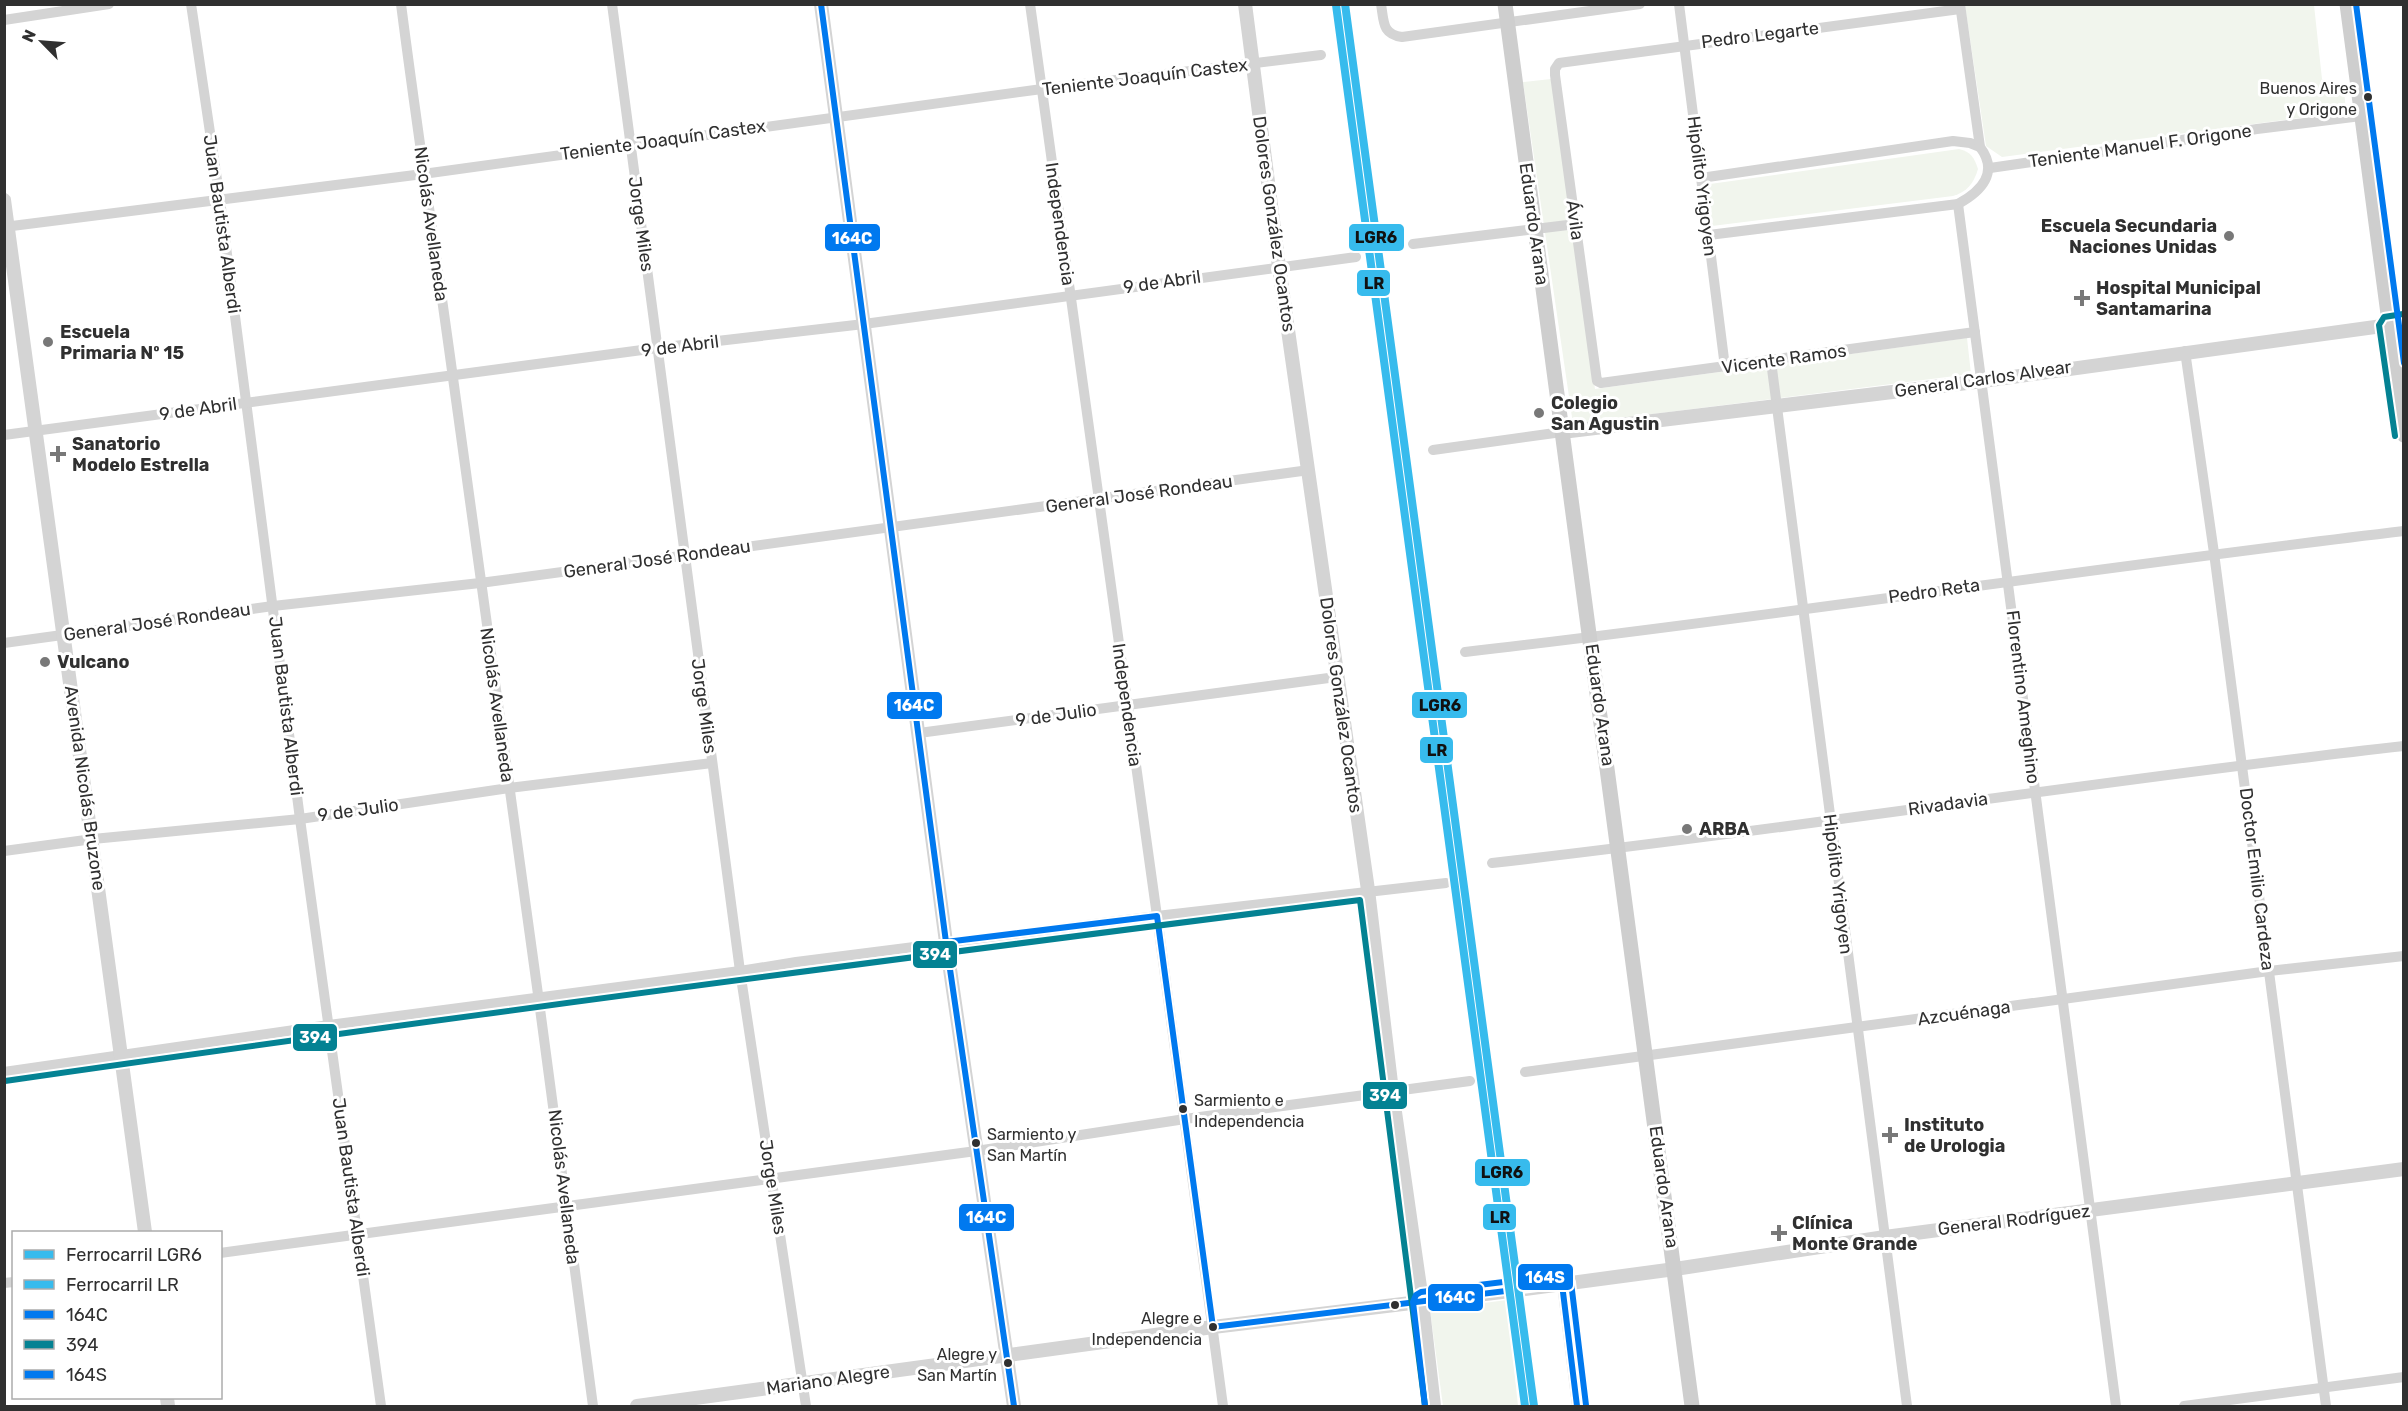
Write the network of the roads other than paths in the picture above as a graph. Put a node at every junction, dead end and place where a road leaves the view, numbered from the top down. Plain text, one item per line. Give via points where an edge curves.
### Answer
1 (109, 4) edge
2 (191, 4) edge
3 (401, 4) edge
4 (612, 4) edge
5 (820, 4) edge
6 (1030, 4) edge
7 (1245, 4) edge
8 (1381, 4) edge
9 (1505, 4) edge
10 (1640, 4) edge
11 (1679, 4) edge
12 (2347, 4) edge
13 (1960, 7) edge
14 (4, 20) edge
15 (1508, 22) junction
16 (1685, 45) junction
17 (1321, 55) dead end
18 (1252, 63) junction
19 (1559, 63) joint
20 (1042, 89) junction
21 (836, 116) junction
22 (2361, 116) junction
23 (630, 145) junction
24 (1980, 147) junction
25 (1990, 168) junction
26 (423, 174) junction
27 (1701, 178) junction
28 (4, 200) edge
29 (220, 200) junction
30 (1958, 204) junction
31 (1576, 224) junction
32 (6, 227) edge
33 (1535, 230) junction
34 (1709, 235) junction
35 (1413, 244) dead end
36 (1356, 256) dead end
37 (1279, 267) junction
38 (1070, 294) junction
39 (864, 324) junction
40 (2396, 324) edge
41 (1975, 332) junction
42 (657, 348) junction
43 (2186, 351) junction
44 (1771, 361) junction
45 (1725, 367) junction
46 (453, 376) junction
47 (1596, 377) joint
48 (1983, 381) junction
49 (246, 402) junction
50 (1776, 405) junction
51 (35, 430) junction
52 (1563, 432) junction
53 (4, 435) edge
54 (2403, 435) edge
55 (1433, 450) dead end
56 (1309, 470) junction
57 (1098, 500) junction
58 (891, 528) junction
59 (2403, 531) edge
60 (2214, 553) junction
61 (684, 556) junction
62 (2007, 581) junction
63 (480, 583) junction
64 (273, 606) junction
65 (1802, 609) junction
66 (64, 635) junction
67 (1591, 638) junction
68 (4, 643) edge
69 (1465, 652) dead end
70 (1336, 678) junction
71 (1127, 705) junction
72 (918, 733) junction
73 (2403, 747) edge
74 (711, 763) junction
75 (2242, 764) junction
76 (509, 788) junction
77 (2035, 792) junction
78 (300, 819) junction
79 (1830, 820) junction
80 (93, 839) junction
81 (1618, 849) junction
82 (4, 851) edge
83 (1492, 863) dead end
84 (1446, 883) dead end
85 (1368, 891) junction
86 (1157, 916) junction
87 (946, 942) junction
88 (2403, 956) edge
89 (740, 971) junction
90 (2269, 971) junction
91 (540, 997) junction
92 (2062, 999) junction
93 (329, 1025) junction
94 (1857, 1027) junction
95 (122, 1055) junction
96 (1646, 1056) junction
97 (4, 1072) edge
98 (1526, 1072) dead end
99 (1470, 1081) dead end
100 (1392, 1091) junction
101 (1185, 1119) junction
102 (976, 1151) junction
103 (2403, 1169) edge
104 (772, 1179) junction
105 (2297, 1183) junction
106 (567, 1205) junction
107 (2090, 1210) junction
108 (145, 1231) edge
109 (357, 1234) junction
110 (1885, 1237) junction
111 (222, 1253) edge
112 (1675, 1269) junction
113 (1562, 1284) junction
114 (1518, 1290) joint
115 (1422, 1301) junction
116 (1213, 1327) junction
117 (1007, 1355) junction
118 (2403, 1377) edge
119 (803, 1384) junction
120 (2324, 1388) junction
121 (381, 1407) edge
122 (593, 1407) edge
123 (637, 1407) edge
124 (806, 1407) edge
125 (1014, 1407) edge
126 (1223, 1407) edge
127 (1434, 1407) edge
128 (1576, 1407) edge
129 (1692, 1407) edge
130 (1907, 1407) edge
131 (2116, 1407) edge
132 (2184, 1407) edge
133 (2326, 1407) edge

1 - 14 street
2 - 29 street, Juan Bautista Alberdi
3 - 26 street, Nicolás Avellaneda
4 - 23 street, Jorge Miles
5 - 21 street
6 - 20 street, Independencia
7 - 18 street, Dolores González Ocantos
8 - 15 street via 1386,30 1392,36
9 - 15 main road, Eduardo Arana
10 - 15 street
11 - 16 street, Hipólito Yrigoyen
12 - 22 main road
13 - 16 street, Pedro Legarte
13 - 24 street
15 - 33 main road, Eduardo Arana
16 - 19 street, Pedro Legarte
16 - 27 street, Hipólito Yrigoyen
17 - 18 street, Teniente Joaquín Castex
18 - 20 street, Teniente Joaquín Castex
18 - 37 street, Dolores González Ocantos
19 - 31 street, Ávila via 1554,75
20 - 21 street, Teniente Joaquín Castex
20 - 38 street, Independencia
21 - 23 street, Teniente Joaquín Castex
21 - 39 street
22 - 25 street, Teniente Manuel F. Origone
22 - 40 main road
23 - 26 street, Teniente Joaquín Castex
23 - 42 street, Jorge Miles
24 - 25 street
24 - 27 street via 1953,141
25 - 30 street via 1976,192
26 - 29 street, Teniente Joaquín Castex
26 - 46 street, Nicolás Avellaneda
27 - 34 street, Hipólito Yrigoyen
28 - 32 street, Avenida Nicolás Bruzone
29 - 32 street, Teniente Joaquín Castex
29 - 49 street, Juan Bautista Alberdi
30 - 34 street
30 - 41 street, Florentino Ameghino
31 - 33 street
31 - 47 street, Ávila
32 - 51 street, Avenida Nicolás Bruzone
33 - 35 street
33 - 52 main road, Eduardo Arana
34 - 45 street, Hipólito Yrigoyen
36 - 37 street, 9 de Abril
37 - 38 street, 9 de Abril
37 - 56 street, Dolores González Ocantos
38 - 39 street, 9 de Abril
38 - 57 street, Independencia
39 - 42 street, 9 de Abril
39 - 58 street
40 - 43 street, General Carlos Alvear
40 - 54 main road
41 - 44 street, Vicente Ramos
41 - 48 street, Florentino Ameghino
42 - 46 street, 9 de Abril
42 - 61 street, Jorge Miles
43 - 48 street, General Carlos Alvear
43 - 60 street, Doctor Emilio Cardeza
44 - 45 street, Vicente Ramos
44 - 50 street, Hipólito Yrigoyen
45 - 47 street, Vicente Ramos via 1600,383
46 - 49 street, 9 de Abril
46 - 63 street, Nicolás Avellaneda
48 - 50 street, General Carlos Alvear
48 - 62 street, Florentino Ameghino
49 - 51 street, 9 de Abril
49 - 64 street, Juan Bautista Alberdi
50 - 52 street, General Carlos Alvear
50 - 65 street, Hipólito Yrigoyen
51 - 53 street, 9 de Abril
51 - 66 street, Avenida Nicolás Bruzone
52 - 55 street
52 - 67 main road, Eduardo Arana
56 - 57 street, General José Rondeau
56 - 70 street, Dolores González Ocantos
57 - 58 street, General José Rondeau
57 - 71 street, Independencia
58 - 61 street, General José Rondeau
58 - 72 street
59 - 60 street, Pedro Reta
60 - 62 street, Pedro Reta
60 - 75 street, Doctor Emilio Cardeza
61 - 63 street, General José Rondeau
61 - 74 street, Jorge Miles
62 - 65 street, Pedro Reta
62 - 77 street, Florentino Ameghino
63 - 64 street, General José Rondeau
63 - 76 street, Nicolás Avellaneda
64 - 66 street, General José Rondeau
64 - 78 street, Juan Bautista Alberdi
65 - 67 street, Pedro Reta
65 - 79 street, Hipólito Yrigoyen
66 - 68 street, General José Rondeau
66 - 80 street, Avenida Nicolás Bruzone
67 - 69 street, Pedro Reta
67 - 81 main road, Eduardo Arana
70 - 71 street, 9 de Julio
70 - 85 street, Dolores González Ocantos
71 - 72 street, 9 de Julio
71 - 86 street, Independencia
72 - 87 street
73 - 75 street, Rivadavia
74 - 76 street, 9 de Julio
74 - 89 street, Jorge Miles
75 - 77 street, Rivadavia
75 - 90 street, Doctor Emilio Cardeza
76 - 78 street, 9 de Julio
76 - 91 street, Nicolás Avellaneda
77 - 79 street, Rivadavia
77 - 92 street, Florentino Ameghino
78 - 80 street, 9 de Julio
78 - 93 street, Juan Bautista Alberdi
79 - 81 street, Rivadavia
79 - 94 street, Hipólito Yrigoyen
80 - 82 street, 9 de Julio
80 - 95 street, Avenida Nicolás Bruzone
81 - 83 street, Rivadavia
81 - 96 main road, Eduardo Arana
84 - 85 street
85 - 86 street
85 - 100 street, Dolores González Ocantos
86 - 87 street
86 - 101 street, Independencia
87 - 89 street
87 - 102 street
88 - 90 street, Azcuénaga
89 - 91 street
89 - 104 street, Jorge Miles
90 - 92 street, Azcuénaga
90 - 105 street, Doctor Emilio Cardeza
91 - 93 street
91 - 106 street, Nicolás Avellaneda
92 - 94 street, Azcuénaga
92 - 107 street, Florentino Ameghino
93 - 95 street
93 - 109 street, Juan Bautista Alberdi
94 - 96 street, Azcuénaga
94 - 110 street, Hipólito Yrigoyen
95 - 97 street
95 - 108 street, Avenida Nicolás Bruzone
96 - 98 street, Azcuénaga
96 - 112 main road, Eduardo Arana
99 - 100 street
100 - 101 street
100 - 115 street, Dolores González Ocantos
101 - 102 street
101 - 116 street, Independencia
102 - 104 street
102 - 117 street
103 - 105 street, General Rodríguez
104 - 106 street
104 - 119 street, Jorge Miles
105 - 107 street, General Rodríguez
105 - 120 street, Doctor Emilio Cardeza
106 - 109 street
106 - 122 street, Nicolás Avellaneda
107 - 110 street, General Rodríguez
107 - 131 street, Florentino Ameghino
109 - 111 street
109 - 121 street, Juan Bautista Alberdi
110 - 112 street, General Rodríguez
110 - 130 street, Hipólito Yrigoyen
112 - 113 street, General Rodríguez
112 - 129 main road, Eduardo Arana
113 - 114 street, General Rodríguez
113 - 128 street
114 - 115 street, Mariano Alegre
115 - 116 street, Mariano Alegre
115 - 127 street, Dolores González Ocantos
116 - 117 street, Mariano Alegre
116 - 126 street, Independencia
117 - 119 street, Mariano Alegre
117 - 125 street
118 - 120 street
119 - 123 street, Mariano Alegre
119 - 124 street, Jorge Miles
120 - 132 street
120 - 133 street, Doctor Emilio Cardeza

